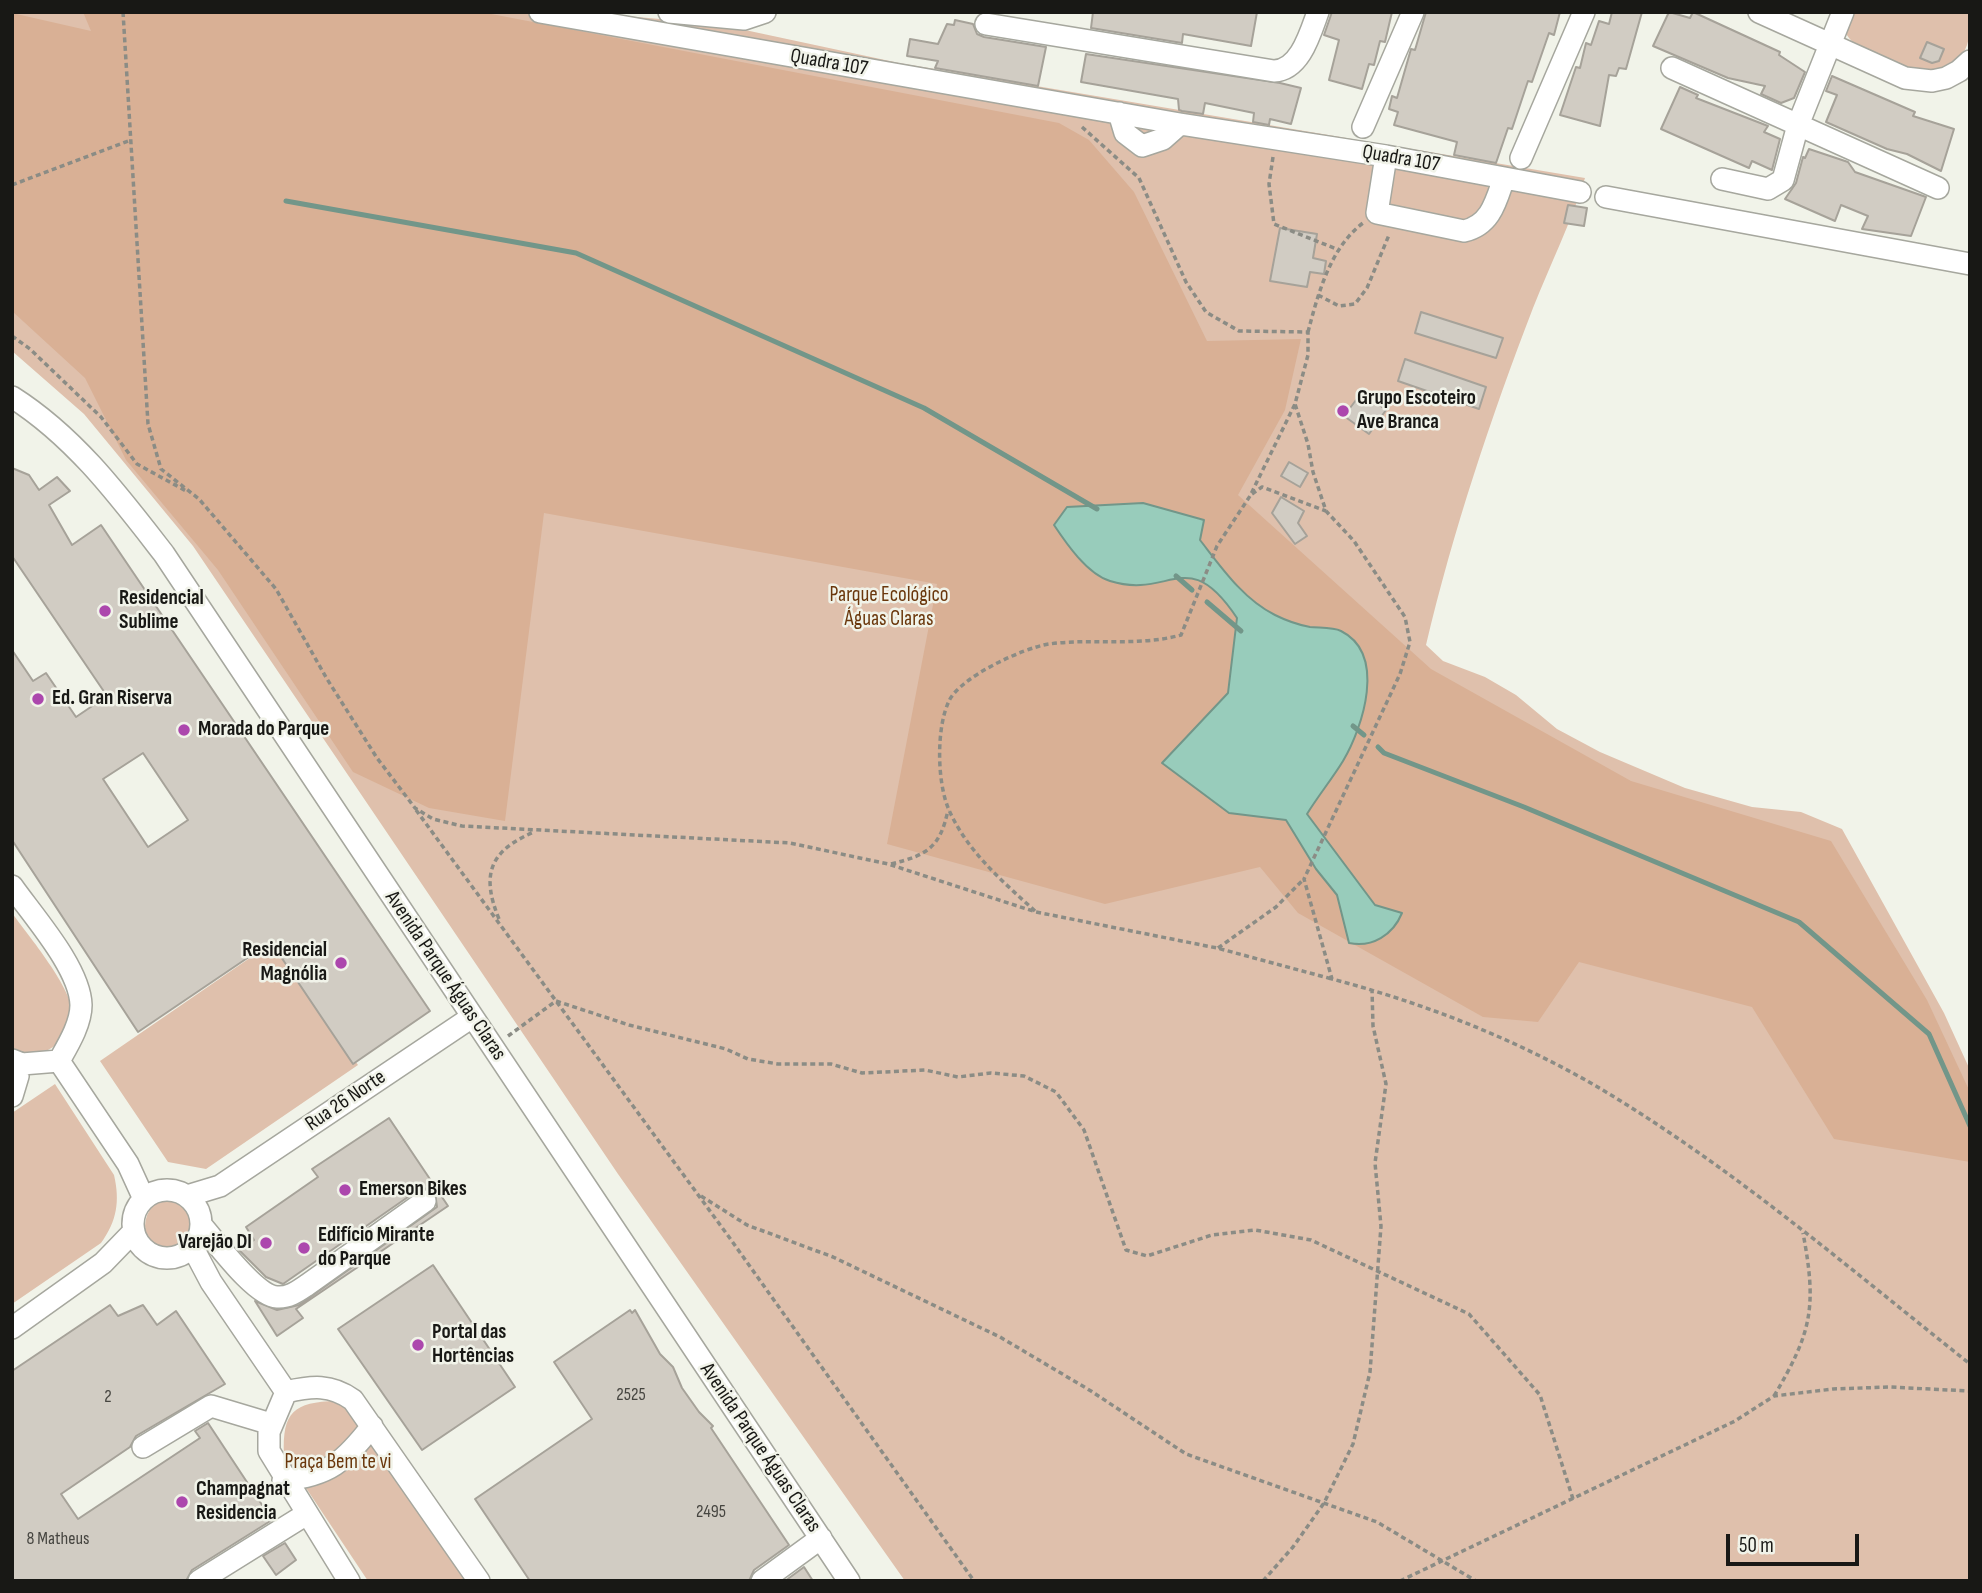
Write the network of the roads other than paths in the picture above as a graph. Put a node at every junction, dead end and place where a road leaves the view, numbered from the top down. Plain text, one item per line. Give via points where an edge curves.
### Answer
1 (540, 12) edge
2 (669, 12) edge
3 (765, 12) edge
4 (1318, 12) edge
5 (1413, 12) edge
6 (1584, 12) edge
7 (1759, 12) edge
8 (1843, 12) edge
9 (986, 23) dead end
10 (1830, 42) junction
11 (1970, 61) edge
12 (1672, 68) dead end
13 (1798, 125) junction
14 (1363, 127) dead end
15 (1386, 156) junction
16 (1521, 158) dead end
17 (1504, 178) junction
18 (1722, 179) dead end
19 (1938, 188) dead end
20 (1580, 192) dead end
21 (1606, 197) dead end
22 (1970, 264) edge
23 (12, 397) edge
24 (12, 886) edge
25 (472, 1017) junction
26 (59, 1061) junction
27 (12, 1063) edge
28 (12, 1096) edge
29 (220, 1185) junction
30 (152, 1195) junction
31 (187, 1196) junction
32 (425, 1201) dead end
33 (201, 1220) junction
34 (134, 1231) junction
35 (144, 1250) junction
36 (187, 1252) junction
37 (103, 1263) junction
38 (12, 1328) edge
39 (286, 1392) junction
40 (271, 1424) junction
41 (372, 1426) junction
42 (143, 1447) dead end
43 (283, 1480) junction
44 (305, 1515) junction
45 (821, 1538) junction
46 (199, 1581) edge
47 (349, 1581) edge
48 (480, 1581) edge
49 (762, 1581) edge
50 (849, 1581) edge

1 - 15 street, Quadra 107
2 - 3 street via 744,19
4 - 9 street via 1294,65 1274,71
5 - 14 street
6 - 16 street
7 - 10 street
8 - 10 street
10 - 11 street via 1905,78 1946,78
10 - 13 street
12 - 13 street
13 - 18 street via 1783,180 1776,186 1757,189
13 - 19 street
15 - 17 street, Quadra 107
15 - 17 street via 1386,215 1464,231 1474,229 1493,211
17 - 20 street, Quadra 107
21 - 22 street
23 - 25 street, Avenida Parque Águas Claras via 36,412 106,478 164,554
24 - 26 street via 73,976 81,1005 73,1037
25 - 29 street, Rua 26 Norte
25 - 45 street, Avenida Parque Águas Claras
26 - 27 street
26 - 30 street
27 - 28 street via 18,1076
29 - 31 street, Rua 26 Norte
29 - 33 street, Rua 26 Norte
30 - 31 street via 169,1190
30 - 34 street via 135,1214
31 - 33 street
32 - 33 street via 307,1285 280,1298 255,1285
33 - 36 street
34 - 35 street
34 - 37 street
35 - 36 street via 156,1257
35 - 37 street
36 - 39 street
37 - 38 street
39 - 40 street
39 - 41 street via 310,1387 339,1390 353,1400
40 - 42 street via 211,1406
40 - 43 street via 268,1451
41 - 43 street via 354,1450 331,1468
41 - 48 street
43 - 44 street
44 - 46 street
44 - 47 street
45 - 49 street
45 - 50 street, Avenida Parque Águas Claras

